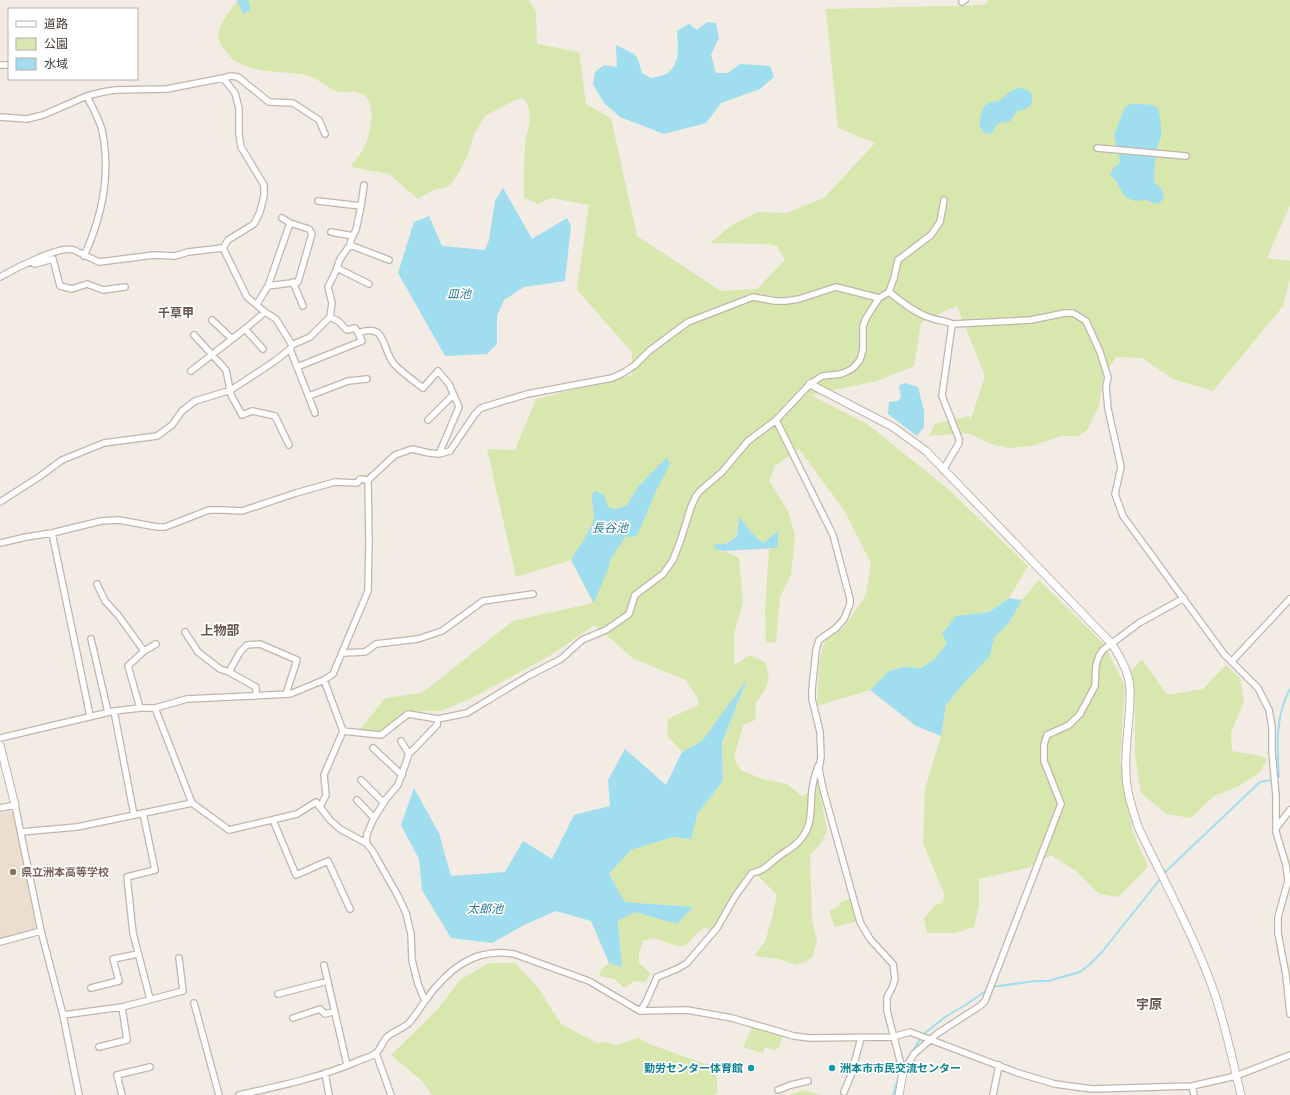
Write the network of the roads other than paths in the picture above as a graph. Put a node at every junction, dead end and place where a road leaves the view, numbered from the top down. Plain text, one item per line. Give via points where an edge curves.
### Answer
1 (223, 78) junction
2 (88, 96) junction
3 (0, 117) edge
4 (325, 134) dead end
5 (1097, 148) dead end
6 (1186, 156) dead end
7 (364, 185) dead end
8 (944, 200) dead end
9 (318, 201) dead end
10 (361, 206) junction
11 (282, 218) dead end
12 (290, 223) junction
13 (331, 232) dead end
14 (353, 236) junction
15 (350, 245) junction
16 (223, 248) junction
17 (84, 256) junction
18 (389, 260) dead end
19 (30, 262) junction
20 (337, 268) junction
21 (0, 277) edge
22 (293, 282) junction
23 (369, 284) dead end
24 (268, 286) junction
25 (125, 287) dead end
26 (889, 292) junction
27 (879, 298) junction
28 (256, 304) junction
29 (303, 306) dead end
30 (265, 312) junction
31 (330, 317) junction
32 (212, 320) dead end
33 (952, 324) junction
34 (245, 329) junction
35 (358, 333) junction
36 (194, 335) dead end
37 (232, 339) junction
38 (291, 347) junction
39 (263, 349) dead end
40 (212, 355) junction
41 (298, 367) junction
42 (191, 371) dead end
43 (368, 379) dead end
44 (810, 384) junction
45 (231, 390) junction
46 (453, 395) junction
47 (309, 396) junction
48 (315, 413) dead end
49 (428, 420) dead end
50 (776, 420) junction
51 (289, 445) dead end
52 (439, 454) junction
53 (943, 470) junction
54 (368, 480) junction
55 (0, 502) edge
56 (52, 533) junction
57 (0, 543) edge
58 (97, 584) dead end
59 (533, 594) dead end
60 (1184, 598) junction
61 (1290, 599) edge
62 (184, 632) dead end
63 (91, 639) dead end
64 (156, 644) dead end
65 (1112, 644) junction
66 (144, 651) junction
67 (342, 653) junction
68 (1232, 661) junction
69 (228, 672) junction
70 (324, 680) junction
71 (286, 694) junction
72 (256, 696) junction
73 (140, 708) junction
74 (154, 708) junction
75 (111, 711) junction
76 (90, 716) junction
77 (438, 719) junction
78 (343, 731) junction
79 (0, 738) edge
80 (401, 741) dead end
81 (0, 748) edge
82 (373, 748) dead end
83 (409, 754) junction
84 (821, 757) junction
85 (402, 775) junction
86 (361, 780) dead end
87 (357, 800) dead end
88 (192, 802) junction
89 (384, 803) junction
90 (15, 805) junction
91 (320, 807) junction
92 (0, 808) edge
93 (1290, 810) edge
94 (143, 813) junction
95 (134, 815) junction
96 (374, 818) junction
97 (273, 820) junction
98 (1277, 828) junction
99 (21, 832) junction
100 (366, 843) junction
101 (350, 909) dead end
102 (41, 931) junction
103 (0, 942) edge
104 (138, 954) junction
105 (179, 958) dead end
106 (324, 966) dead end
107 (328, 981) junction
108 (91, 988) dead end
109 (278, 994) dead end
110 (150, 999) junction
111 (425, 1001) junction
112 (194, 1003) dead end
113 (122, 1008) junction
114 (336, 1011) junction
115 (640, 1011) junction
116 (1290, 1014) edge
117 (63, 1015) junction
118 (292, 1018) dead end
119 (893, 1037) junction
120 (861, 1038) junction
121 (931, 1040) junction
122 (99, 1047) dead end
123 (376, 1053) junction
124 (1290, 1055) edge
125 (347, 1065) junction
126 (999, 1065) junction
127 (150, 1067) dead end
128 (903, 1072) junction
129 (325, 1073) junction
130 (1236, 1076) junction
131 (808, 1081) dead end
132 (1192, 1086) junction
133 (1092, 1089) junction
134 (778, 1090) dead end
135 (844, 1092) dead end
136 (79, 1095) edge
137 (122, 1095) edge
138 (219, 1095) edge
139 (239, 1095) edge
140 (329, 1095) edge
141 (391, 1095) edge
142 (899, 1095) edge
143 (993, 1095) edge
144 (1092, 1095) edge
145 (1194, 1095) edge
146 (1241, 1095) edge

1 - 2 street via 167,89 115,90
1 - 4 street via 238,77 269,102 293,103 319,120
1 - 16 street via 235,93 239,108 241,148 264,185 260,212 254,224 228,240
2 - 3 street via 27,120
2 - 17 street via 102,129 106,166 102,206 93,237
5 - 6 street
7 - 10 street
8 - 26 street via 940,222 931,235 898,260
9 - 10 street
10 - 14 street
11 - 12 street
12 - 22 street via 308,229 312,234 298,282
12 - 24 street
13 - 14 street
14 - 15 street
15 - 18 street
15 - 20 street
16 - 17 street via 174,256 154,255 99,262
16 - 28 street via 247,296
17 - 19 street via 70,248
19 - 21 street
19 - 25 street via 35,264 53,259 60,286 72,289 87,284 103,290
20 - 23 street
20 - 31 street via 328,287 332,303
22 - 24 street
22 - 29 street
24 - 28 street
26 - 27 street
26 - 33 street via 911,309
27 - 44 street via 863,326 863,350 860,360 848,371 822,376
27 - 52 street via 836,287 799,300 775,301 753,297 688,322 649,351 635,365 612,378 527,394 481,408 450,451
28 - 30 street
30 - 34 street
30 - 38 street via 278,322
31 - 35 street via 347,330 354,328
31 - 38 street via 310,337
32 - 37 street
33 - 53 street via 942,396 959,443
33 - 60 street via 1031,320 1065,313 1073,313 1086,321 1108,377 1108,409 1121,467 1115,494 1120,510
34 - 37 street
34 - 39 street
35 - 41 street via 362,341
35 - 46 street via 368,330 379,333 394,364 423,388 438,371 449,384
36 - 40 street
37 - 40 street
38 - 41 street
38 - 45 street via 275,361
40 - 42 street
40 - 45 street via 226,370
41 - 47 street
43 - 47 street via 348,381
44 - 50 street
44 - 53 street via 893,427 926,451
45 - 51 street via 231,395 242,415 252,411 275,416
45 - 55 street via 195,401 182,411 172,425 157,436 104,443 59,462
46 - 49 street
46 - 52 street via 459,407
47 - 48 street
50 - 77 street via 748,441 722,472 696,496 673,560 663,574 635,595 629,614 606,630 582,640 561,659 466,713
50 - 84 street via 833,535 850,599 844,619 819,640 816,650 812,699 820,732
52 - 54 street via 412,448 399,452
53 - 65 street
54 - 56 street via 360,480 357,483 335,482 242,511 209,510 165,527 119,520 101,521
54 - 67 street via 368,591
56 - 57 street
56 - 76 street
58 - 66 street via 105,600
59 - 67 street via 483,601 442,631 418,639 376,644 365,652
60 - 65 street via 1140,623
60 - 68 street via 1224,654
61 - 68 street
62 - 69 street via 198,652
63 - 75 street
64 - 66 street
65 - 121 street via 1099,656 1095,686 1080,714 1069,725 1047,735 1044,762 1061,804 985,1001
65 - 130 street via 1126,670 1130,688 1126,774 1132,810 1193,939 1212,987
66 - 73 street via 128,666
67 - 70 street via 333,674
68 - 98 street via 1258,688 1269,710
69 - 71 street via 247,645 260,644 297,660
69 - 72 street via 256,687
70 - 71 street
70 - 78 street
71 - 72 street
72 - 74 street via 187,699
73 - 74 street
73 - 75 street
74 - 88 street
75 - 76 street
75 - 95 street
76 - 79 street
77 - 78 street via 408,714 381,735
77 - 83 street via 437,725
78 - 91 street via 324,775 326,794
80 - 83 street
81 - 90 street
82 - 85 street
83 - 85 street
84 - 115 street via 812,784 810,820 802,838 760,872 752,873 717,928 687,963 657,977
84 - 119 street via 819,769 823,789 860,922 870,939 891,961 894,971 895,979 888,997 887,1011
85 - 89 street via 398,785
86 - 89 street
87 - 96 street
88 - 94 street
88 - 97 street via 229,830
89 - 96 street
90 - 92 street
90 - 99 street
91 - 97 street via 316,802 297,814
91 - 100 street via 340,829
93 - 98 street
94 - 95 street
94 - 104 street via 155,870 127,876 133,933
95 - 99 street via 77,827
96 - 100 street
97 - 101 street via 296,875 328,861
98 - 116 street via 1288,881 1278,917 1278,933
99 - 102 street
100 - 111 street via 406,913 411,934 412,960
102 - 103 street
102 - 117 street
104 - 108 street via 113,959 119,981
104 - 110 street
105 - 110 street via 183,991
106 - 107 street
107 - 109 street
107 - 114 street
110 - 113 street
111 - 115 street via 452,971 470,958 482,954 504,953 514,954 589,980
111 - 123 street via 408,1024 387,1038
112 - 138 street
113 - 117 street
113 - 122 street via 127,1040
114 - 118 street via 325,1014 320,1009
114 - 125 street
115 - 120 street via 687,1010 732,1018 794,1036
117 - 136 street
119 - 120 street
119 - 121 street via 910,1032
119 - 128 street
120 - 135 street
121 - 126 street
121 - 128 street via 914,1054
123 - 125 street
123 - 141 street
124 - 130 street
125 - 129 street
126 - 133 street via 1055,1084
126 - 143 street
127 - 137 street via 117,1075
128 - 142 street
129 - 139 street
129 - 140 street
130 - 132 street
130 - 146 street
131 - 134 street
132 - 133 street
132 - 145 street
133 - 144 street

